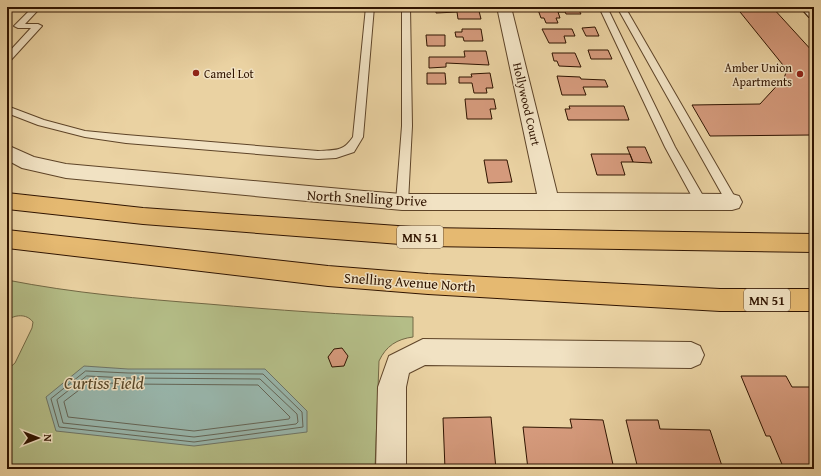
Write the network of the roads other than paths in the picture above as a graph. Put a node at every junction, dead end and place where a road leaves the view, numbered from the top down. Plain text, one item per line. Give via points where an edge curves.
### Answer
1 (37, 7) edge
2 (370, 7) edge
3 (406, 7) edge
4 (504, 7) edge
5 (603, 7) edge
6 (621, 7) edge
7 (807, 7) edge
8 (814, 14) edge
9 (7, 60) edge
10 (7, 109) edge
11 (7, 152) edge
12 (7, 201) edge
13 (550, 201) junction
14 (700, 201) junction
15 (402, 202) junction
16 (732, 202) joint
17 (7, 239) edge
18 (814, 243) edge
19 (814, 300) edge
20 (691, 355) dead end
21 (391, 469) edge

1 - 9 lane via 18,26 38,26
2 - 10 lane via 358,137 350,149 336,154 318,155 85,134 41,123
3 - 15 lane via 407,126
4 - 13 street, Hollywood Court
5 - 14 lane via 670,147
6 - 16 lane
7 - 8 street
11 - 15 street, North Snelling Drive via 29,163 66,171
12 - 18 main road, MN 51 via 331,232 426,237
13 - 14 street, North Snelling Drive
13 - 15 street, North Snelling Drive
14 - 16 street, North Snelling Drive
17 - 19 main road, Snelling Avenue North / MN 51 via 328,276 428,284 720,300
20 - 21 street via 423,352 398,365 392,387

